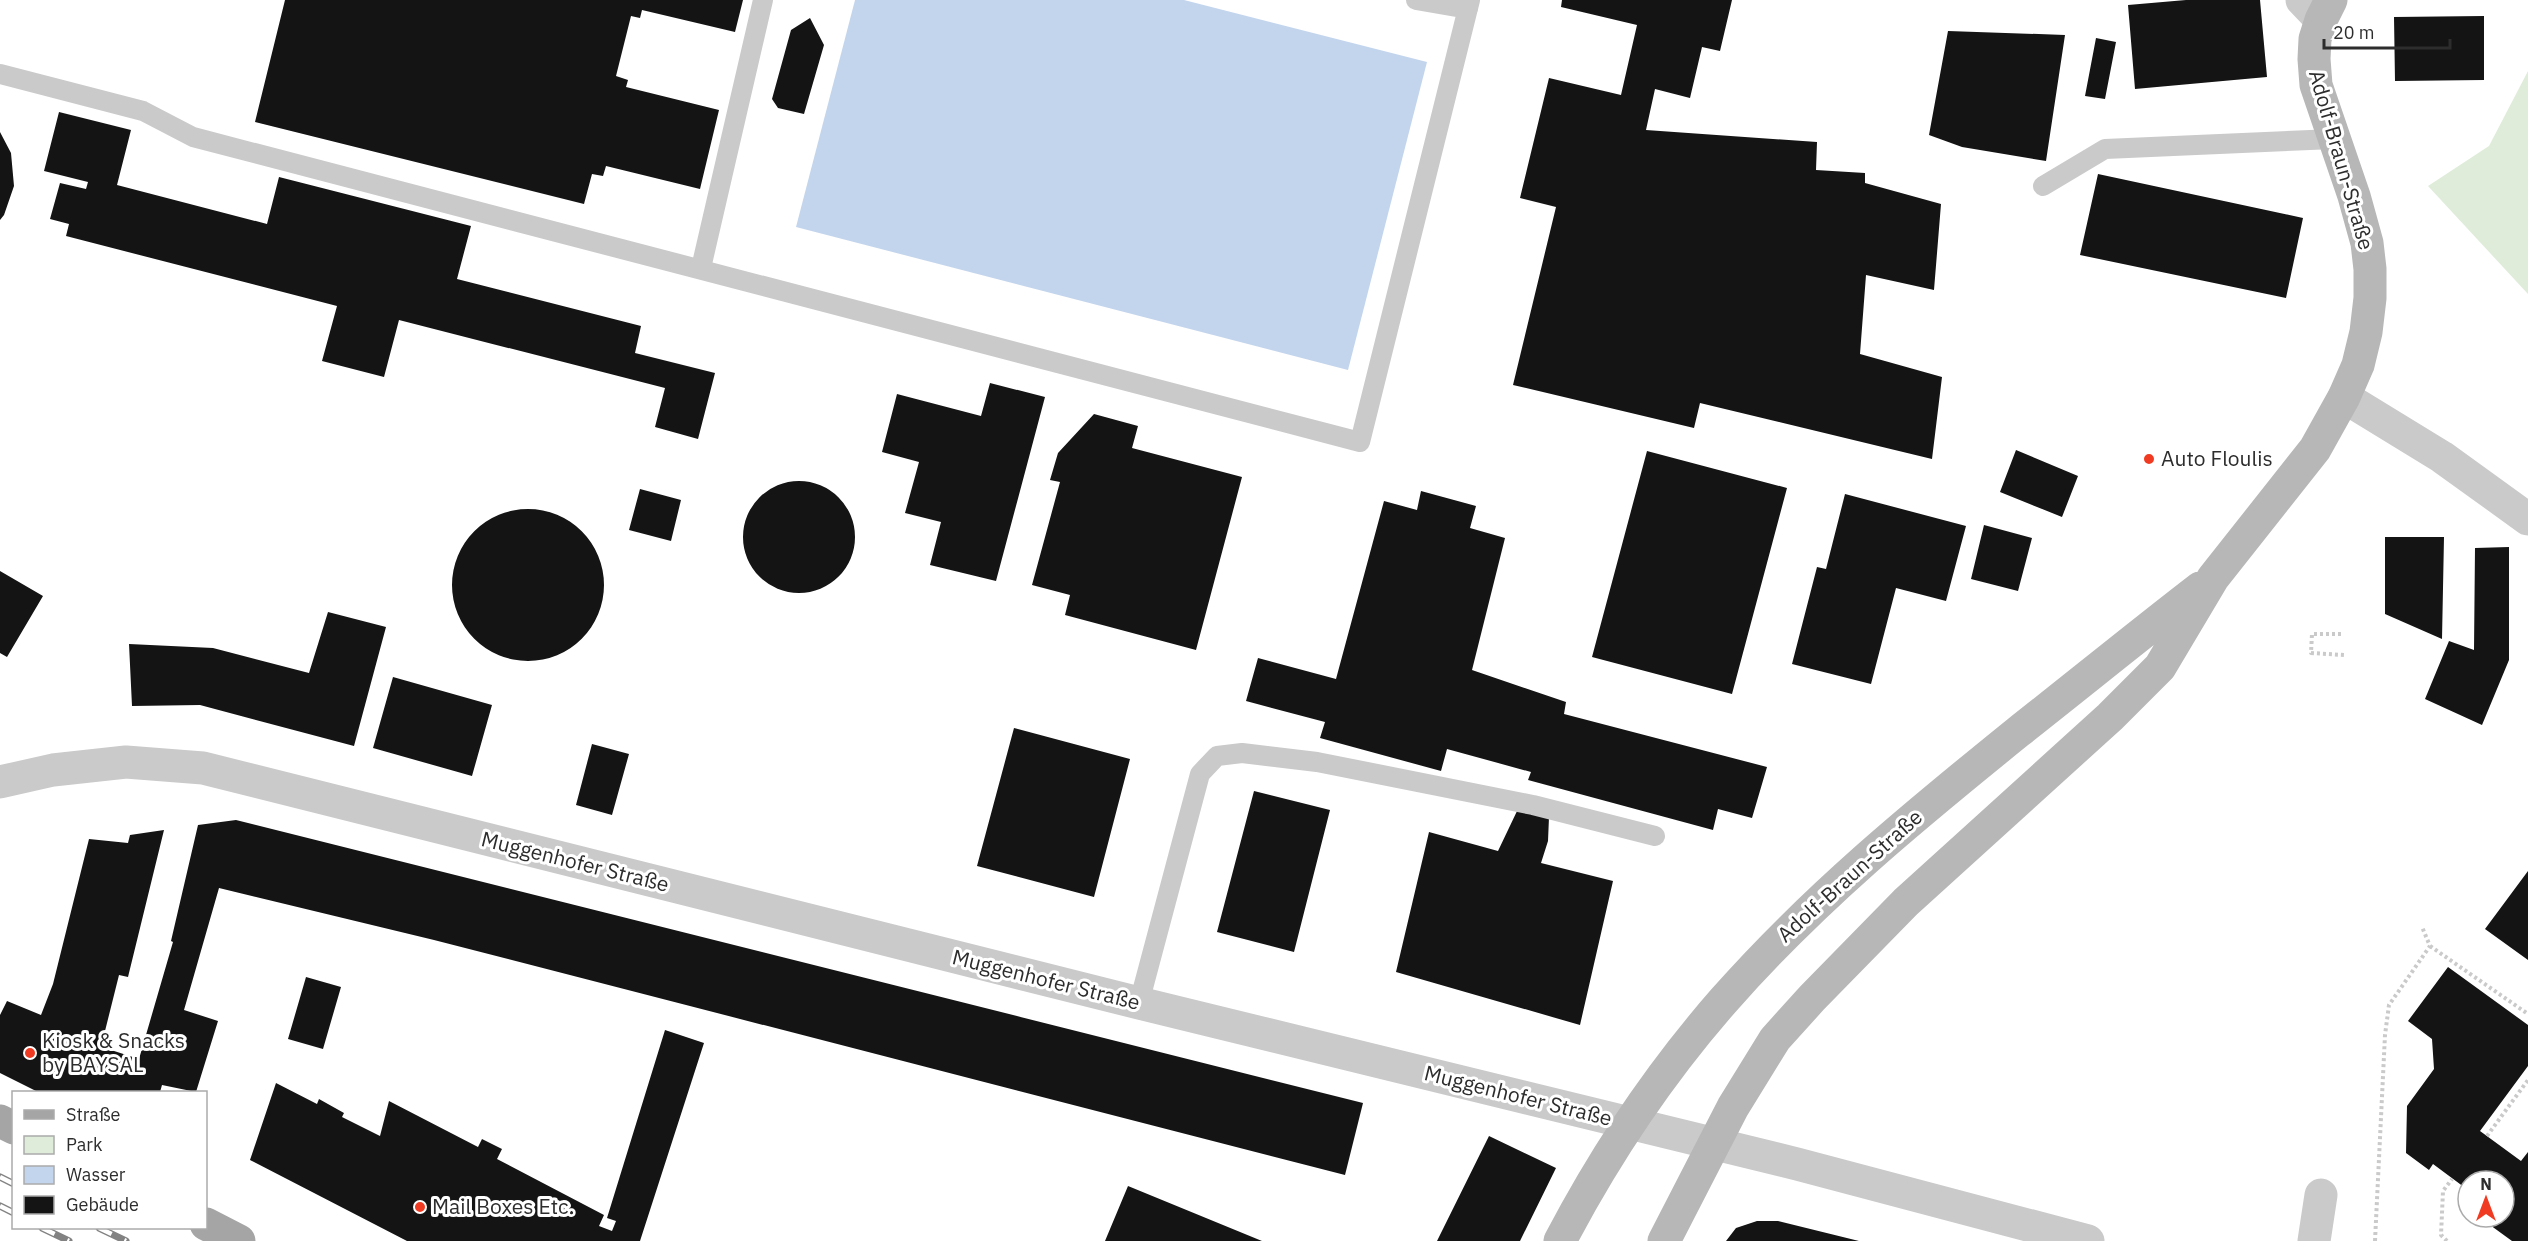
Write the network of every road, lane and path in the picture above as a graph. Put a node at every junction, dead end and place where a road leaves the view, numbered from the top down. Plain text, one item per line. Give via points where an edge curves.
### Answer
1 (763, 0) edge
2 (1416, 0) edge
3 (1469, 5) edge
4 (2318, 7) edge
5 (0, 74) edge
6 (2334, 140) junction
7 (2043, 186) dead end
8 (701, 268) junction
9 (2344, 398) junction
10 (2528, 519) edge
11 (2213, 578) junction
12 (2341, 634) dead end
13 (2344, 655) dead end
14 (0, 782) edge
15 (1655, 836) dead end
16 (2422, 927) dead end
17 (2430, 946) junction
18 (1140, 1003) junction
19 (2528, 1014) edge
20 (2528, 1080) edge
21 (1630, 1124) junction
22 (2487, 1136) dead end
23 (1712, 1145) junction
24 (2452, 1179) dead end
25 (2321, 1195) dead end
26 (207, 1225) edge
27 (239, 1241) edge
28 (1560, 1241) edge
29 (1664, 1241) edge
30 (2088, 1241) edge
31 (2314, 1241) edge
32 (2375, 1241) edge
33 (2447, 1241) edge

1 - 8 lane
2 - 3 lane
3 - 8 lane via 1360,442
4 - 6 main road, Adolf-Braun-Straße via 2316,85
5 - 8 lane via 143,111 193,137
6 - 7 lane via 2106,149
6 - 9 main road, Adolf-Braun-Straße via 2361,220 2370,269 2366,332
9 - 10 street via 2442,457
9 - 11 main road, Adolf-Braun-Straße via 2315,449
11 - 21 main road, Adolf-Braun-Straße via 1936,798 1845,876 1723,1000
11 - 23 main road, Adolf-Braun-Straße via 2160,666 2110,717 1906,902 1806,1004 1763,1055
12 - 13 path via 2312,634 2311,653
14 - 18 street, Muggenhofer Straße via 53,770 126,762 202,768
15 - 18 lane via 1533,805 1317,762 1242,753 1217,756 1200,774
16 - 17 path
17 - 19 path
17 - 32 path via 2390,1005 2385,1035
18 - 21 street, Muggenhofer Straße
20 - 22 path
21 - 23 street, Muggenhofer Straße
21 - 28 main road, Adolf-Braun-Straße
23 - 29 main road, Adolf-Braun-Straße
23 - 30 street, Muggenhofer Straße
24 - 33 path via 2443,1191 2441,1235
25 - 31 street
26 - 27 main road

